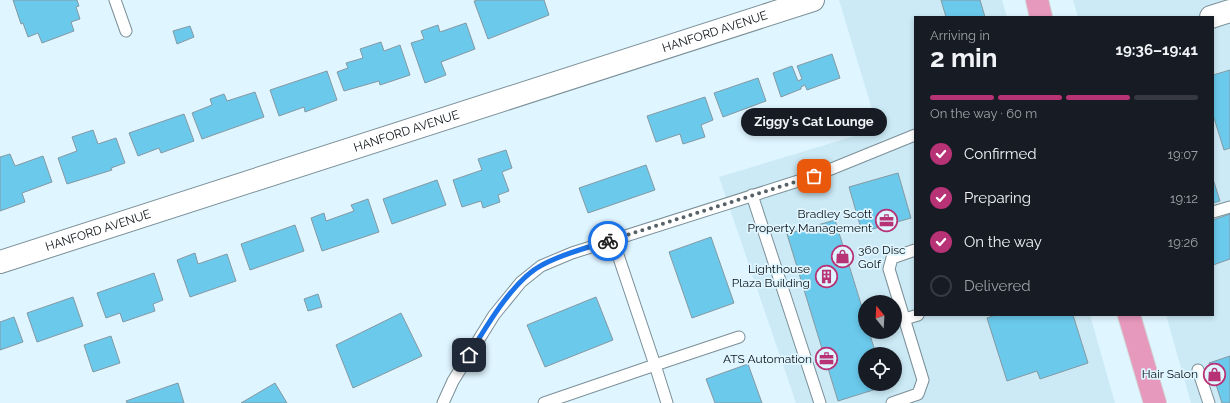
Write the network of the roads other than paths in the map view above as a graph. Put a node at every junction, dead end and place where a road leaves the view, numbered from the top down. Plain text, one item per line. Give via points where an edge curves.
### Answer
1 (116, 0) edge
2 (813, 0) edge
3 (1037, 0) edge
4 (1230, 11) edge
5 (1041, 16) edge
6 (1214, 16) edge
7 (126, 31) dead end
8 (914, 135) edge
9 (752, 195) junction
10 (1230, 207) edge
11 (1214, 212) edge
12 (613, 240) junction
13 (914, 250) edge
14 (0, 262) edge
15 (915, 316) edge
16 (1129, 316) edge
17 (905, 319) junction
18 (739, 337) dead end
19 (655, 365) junction
20 (1198, 370) dead end
21 (443, 403) edge
22 (544, 403) edge
23 (667, 403) edge
24 (820, 403) edge
25 (892, 403) edge
26 (1155, 403) edge
27 (1209, 403) edge

1 - 7 lane
2 - 14 street, HANFORD AVENUE
3 - 5 main road
4 - 6 street
8 - 9 lane via 814,176
9 - 12 lane
9 - 24 lane
10 - 11 lane
12 - 19 lane
12 - 21 lane via 541,266 521,282 494,315 453,381
13 - 17 lane via 892,258 890,269
15 - 17 lane
16 - 26 main road
17 - 25 lane via 923,380 918,394
18 - 19 lane
19 - 22 lane
19 - 23 lane
20 - 27 lane

